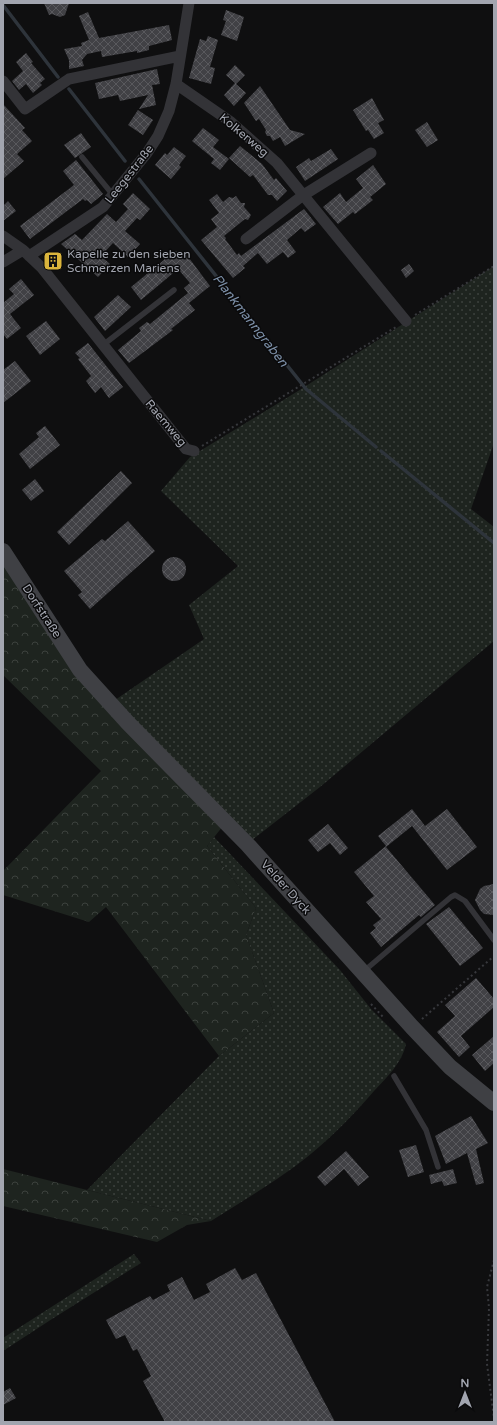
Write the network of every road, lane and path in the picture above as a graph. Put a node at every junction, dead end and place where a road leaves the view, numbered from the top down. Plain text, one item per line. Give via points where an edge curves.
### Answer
1 (189, 3) edge
2 (180, 56) junction
3 (3, 81) edge
4 (176, 84) junction
5 (371, 153) dead end
6 (82, 157) dead end
7 (113, 195) junction
8 (302, 196) junction
9 (3, 236) edge
10 (246, 239) dead end
11 (26, 253) junction
12 (3, 262) edge
13 (174, 290) dead end
14 (406, 321) dead end
15 (103, 345) junction
16 (307, 382) dead end
17 (194, 450) joint
18 (3, 551) edge
19 (80, 670) joint
20 (494, 940) edge
21 (494, 956) edge
22 (363, 972) junction
23 (412, 1027) junction
24 (394, 1076) dead end
25 (494, 1103) edge
26 (438, 1167) dead end
27 (494, 1260) edge
28 (494, 1418) edge

1 - 2 street, Leegestraße
2 - 3 street via 69,79 25,109
2 - 4 street, Leegestraße
4 - 7 street, Leegestraße via 169,111 158,136
4 - 8 street, Kolkerweg via 231,122 277,163
5 - 8 street
6 - 7 lane
7 - 11 street, Leegestraße via 103,207
8 - 10 street
8 - 14 street, Kolkerweg
9 - 11 street, Raemweg
11 - 12 street, Leegestraße
11 - 15 street, Raemweg via 42,268
13 - 15 lane
15 - 17 street, Raemweg via 186,449
16 - 17 path, Raemweg
18 - 19 main road, Dorfstraße
19 - 22 main road, Velder Dyck via 128,724 247,844
20 - 22 lane via 465,901 455,895
21 - 23 path
22 - 23 main road, Velder Dyck
23 - 25 main road, Velder Dyck via 450,1067
24 - 26 lane via 426,1130
27 - 28 path via 487,1287 487,1364

